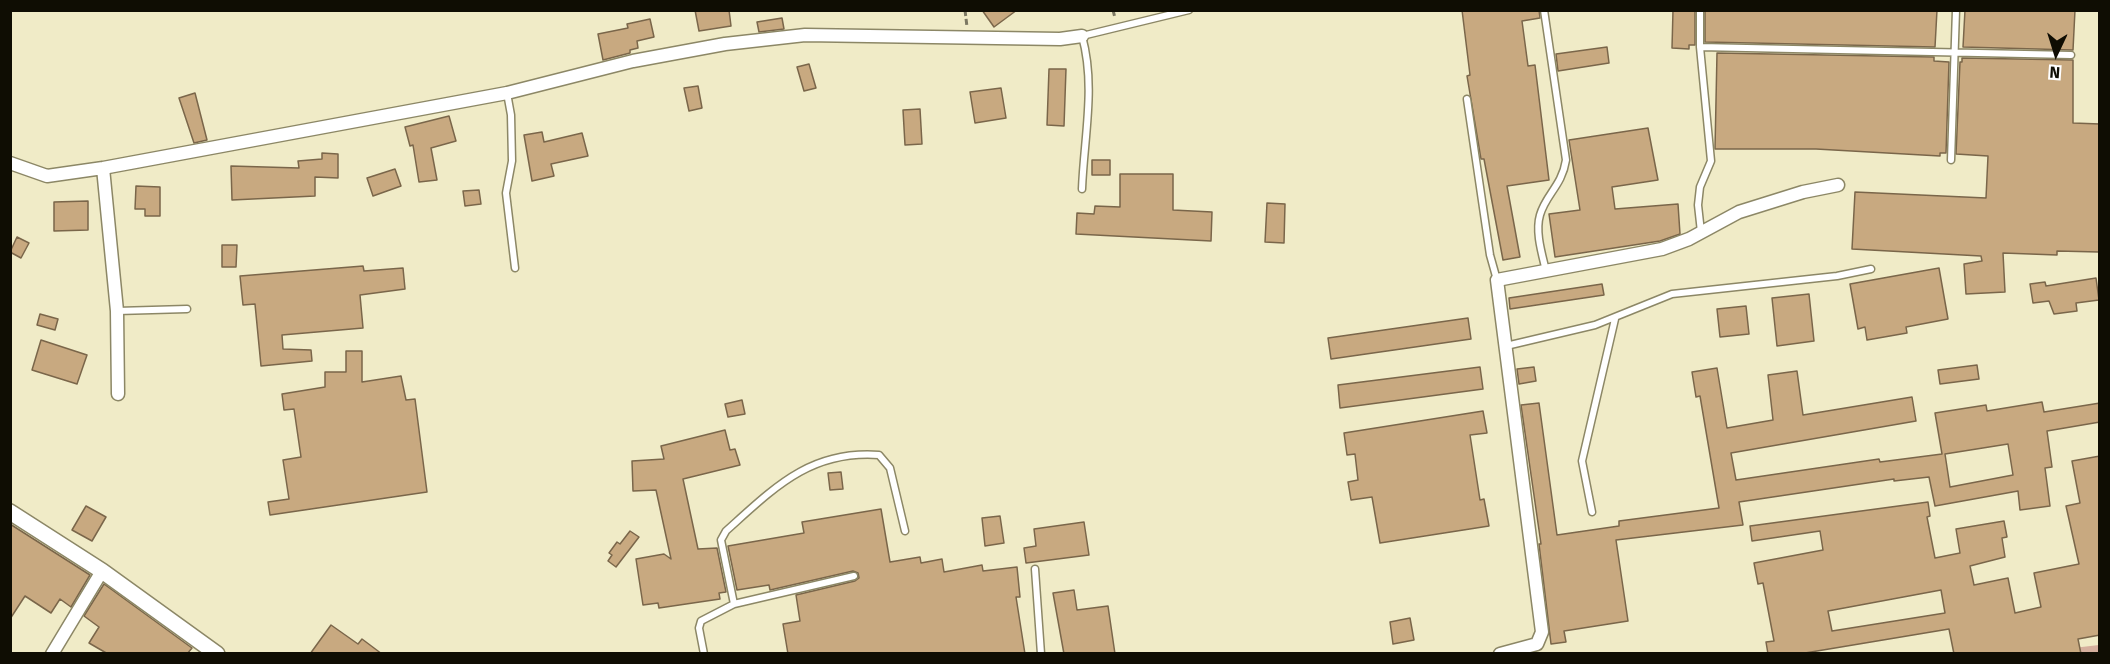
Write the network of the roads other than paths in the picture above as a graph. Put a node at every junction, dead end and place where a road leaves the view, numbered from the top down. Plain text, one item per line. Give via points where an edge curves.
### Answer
1 (1189, 10) edge
2 (1544, 10) edge
3 (1700, 10) edge
4 (1956, 10) edge
5 (1082, 36) junction
6 (1700, 47) junction
7 (1955, 52) junction
8 (2071, 55) dead end
9 (507, 93) junction
10 (1467, 99) dead end
11 (1951, 159) dead end
12 (10, 163) edge
13 (103, 168) junction
14 (1838, 185) dead end
15 (1082, 189) dead end
16 (1701, 232) junction
17 (515, 268) dead end
18 (1871, 269) dead end
19 (1546, 271) junction
20 (1497, 280) junction
21 (187, 309) dead end
22 (117, 311) junction
23 (1615, 318) junction
24 (1505, 346) junction
25 (118, 394) dead end
26 (10, 512) edge
27 (1592, 512) dead end
28 (905, 531) dead end
29 (1035, 569) dead end
30 (102, 572) junction
31 (854, 576) dead end
32 (734, 604) junction
33 (207, 651) edge
34 (52, 654) edge
35 (704, 654) edge
36 (1041, 654) edge
37 (1500, 654) edge

1 - 5 lane
2 - 19 lane via 1566,160 1564,176 1540,215 1540,245
3 - 6 lane
4 - 7 lane
5 - 9 street via 1060,39 805,35 644,59
5 - 15 lane via 1090,95
6 - 7 lane
6 - 16 lane via 1711,161 1700,188
7 - 8 lane
7 - 11 lane
9 - 13 street
9 - 17 lane via 512,161 506,193
10 - 20 lane
12 - 13 street via 47,176
13 - 22 street
14 - 16 street via 1739,212
16 - 19 street via 1662,249
18 - 23 lane via 1672,294
19 - 20 street
20 - 24 street
21 - 22 lane
22 - 25 street
23 - 24 lane
23 - 27 lane via 1582,461
24 - 37 street via 1542,632 1537,644
26 - 30 street
28 - 32 lane via 890,468 879,455 858,454 814,463 791,476 726,531 721,540
29 - 36 lane
30 - 33 street
30 - 34 street
31 - 32 lane
32 - 35 lane via 701,621

